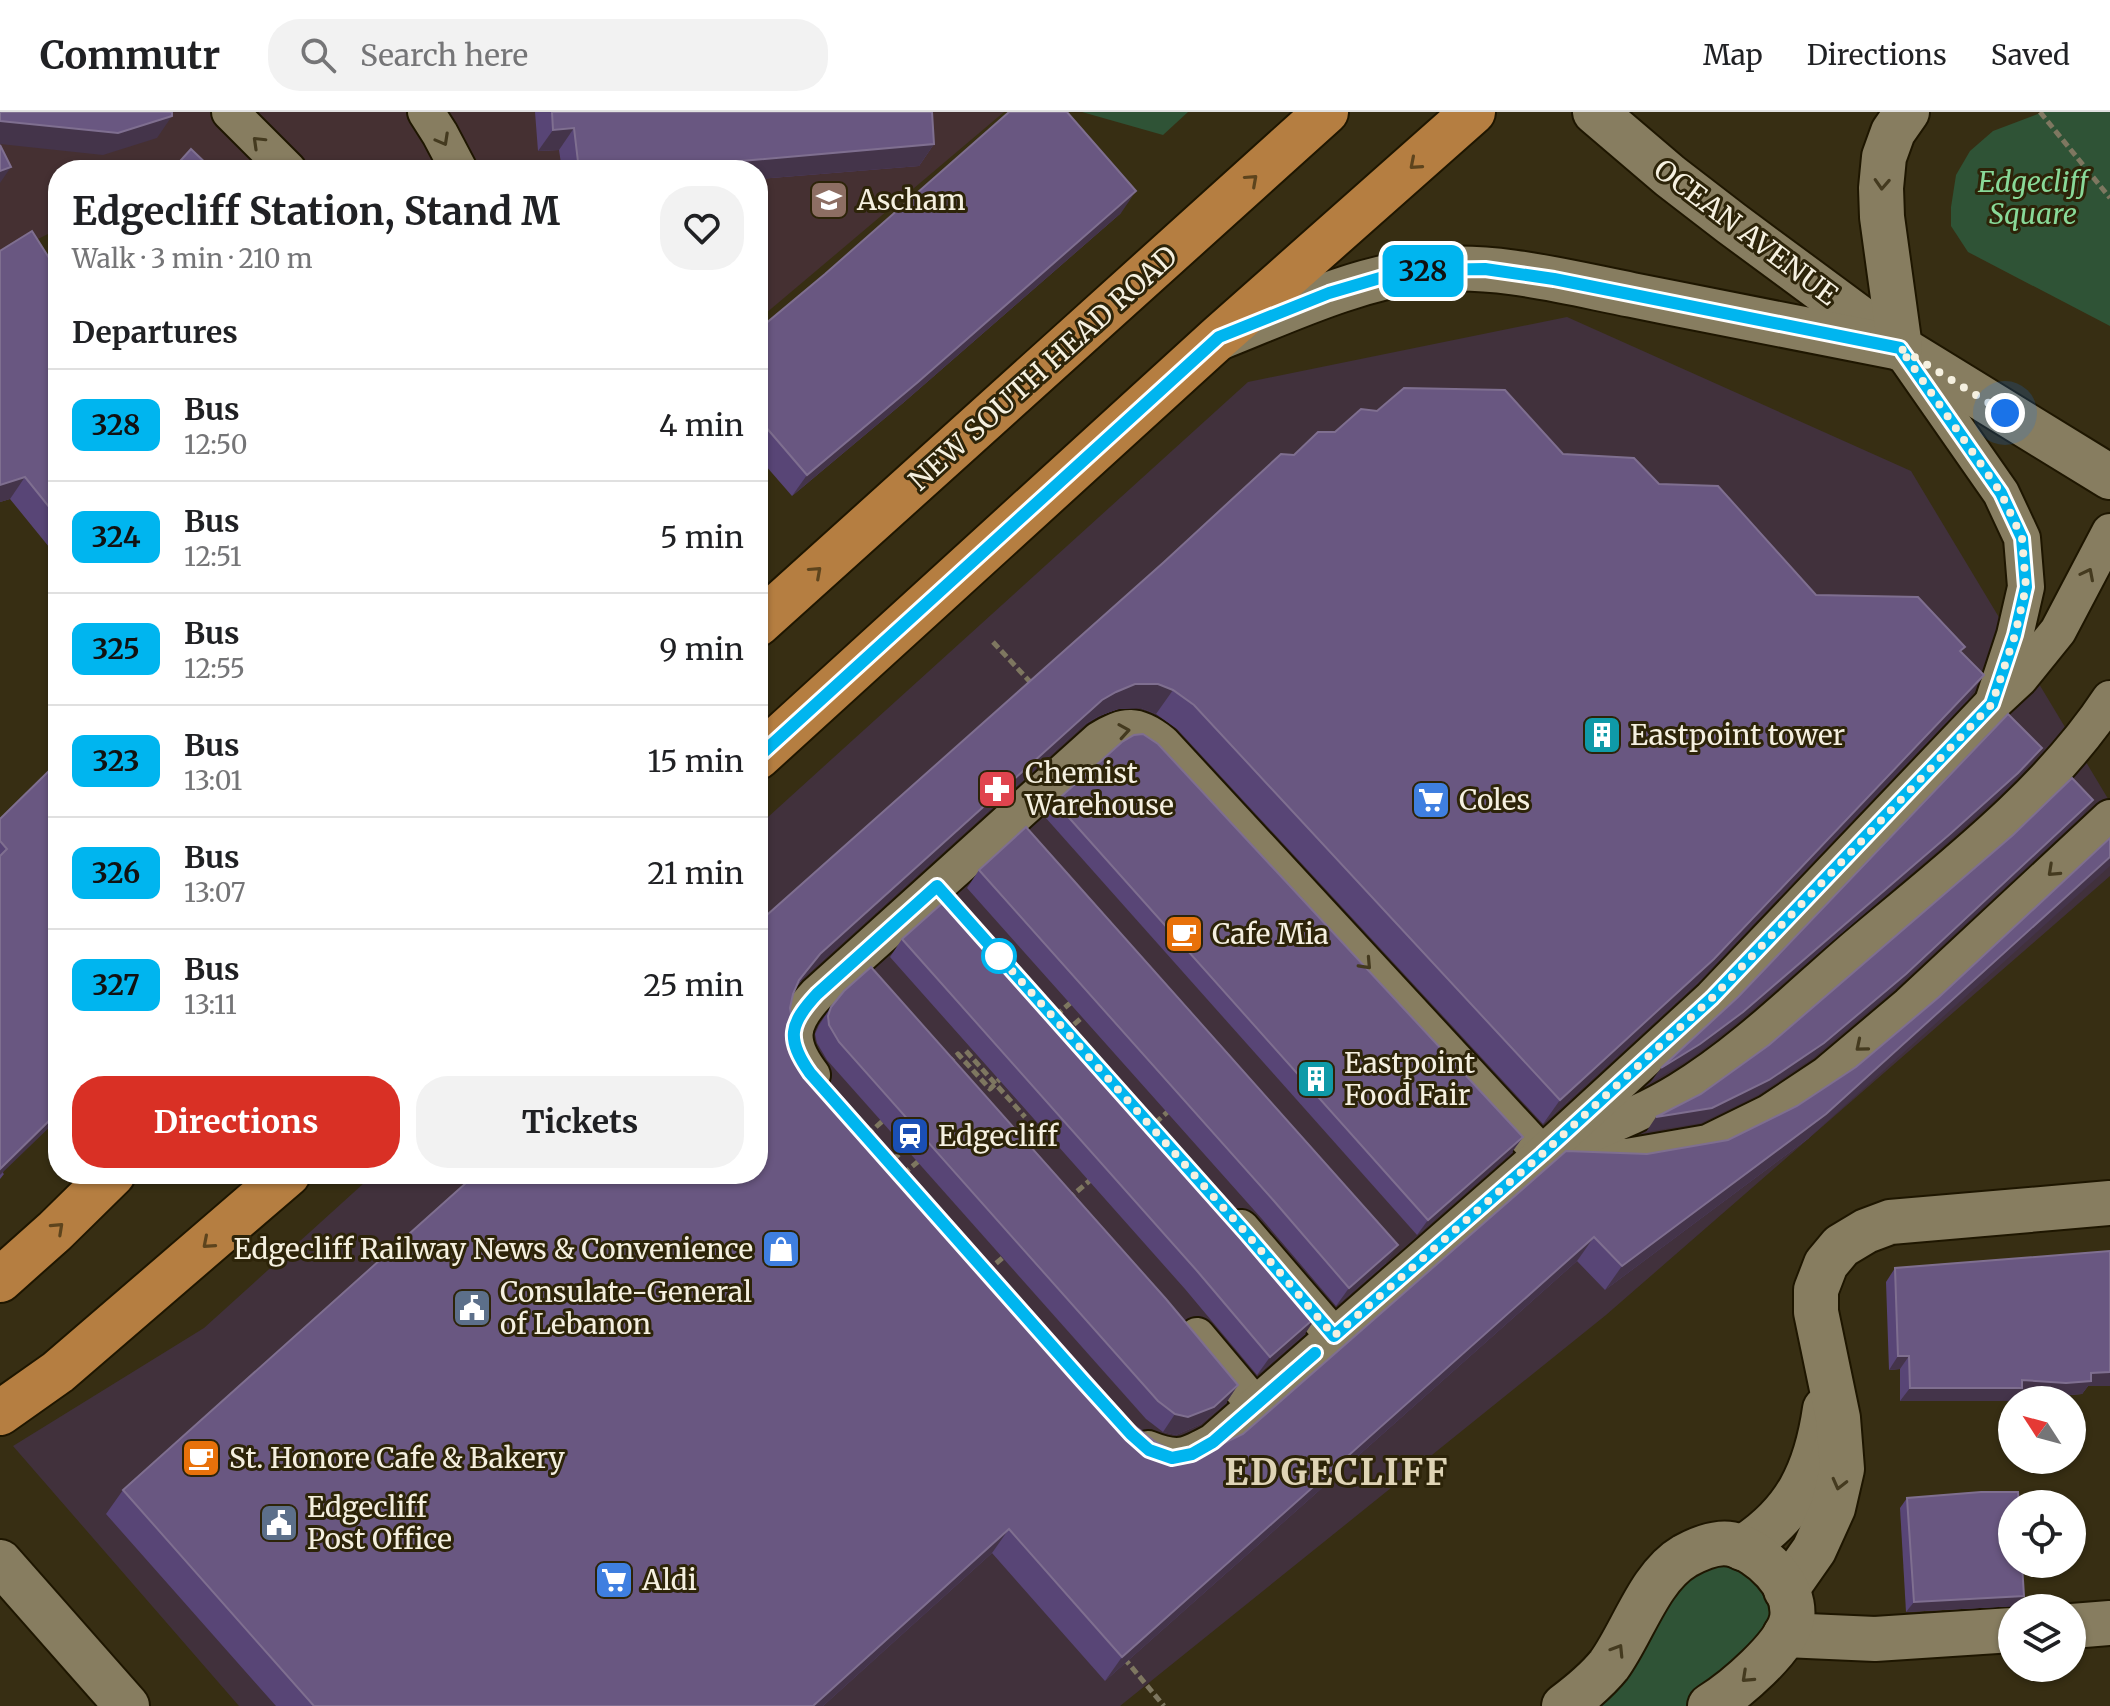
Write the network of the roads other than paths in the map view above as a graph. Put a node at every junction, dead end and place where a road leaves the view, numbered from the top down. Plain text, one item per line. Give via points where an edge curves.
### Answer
1 (230, 112) edge
2 (426, 112) edge
3 (1326, 112) edge
4 (1473, 112) edge
5 (1595, 112) edge
6 (1907, 112) edge
7 (278, 160) edge
8 (454, 160) edge
9 (1219, 337) junction
10 (1900, 348) junction
11 (2110, 477) edge
12 (2110, 532) edge
13 (768, 615) edge
14 (2110, 699) edge
15 (1992, 704) junction
16 (768, 748) edge
17 (2110, 818) edge
18 (835, 1100) edge
19 (1542, 1154) junction
20 (103, 1184) edge
21 (276, 1184) edge
22 (1218, 1202) edge
23 (2110, 1203) edge
24 (0, 1280) edge
25 (1179, 1314) edge
26 (1334, 1336) junction
27 (1830, 1379) junction
28 (1255, 1405) junction
29 (0, 1413) edge
30 (1121, 1424) edge
31 (1742, 1548) junction
32 (0, 1562) edge
33 (1786, 1590) junction
34 (2110, 1623) edge
35 (2086, 1625) edge
36 (1998, 1631) edge
37 (1785, 1635) junction
38 (127, 1706) edge
39 (1564, 1706) edge
40 (1710, 1706) edge

7 -> 1 lane
2 -> 8 lane
13 -> 3 main road, NEW SOUTH HEAD ROAD
4 -> 9 main road
5 - 10 street, OCEAN AVENUE via 1718,214
6 -> 10 street via 1884,157 1881,188
9 - 10 street via 1380,278 1471,268 1554,279
9 - 16 main road
10 - 11 street, OCEAN AVENUE
10 - 15 lane via 2001,493 2022,538 2026,587
15 -> 12 lane via 2058,631
14 - 19 lane via 2052,772 1991,832 1735,1051 1679,1091
15 - 19 lane via 1712,998
17 -> 19 lane via 1909,1005 1826,1075 1769,1113 1708,1143 1627,1157
18 -> 19 lane via 795,1050 793,1036 806,1006 870,966 1026,826 1099,740 1133,727 1162,743
19 - 26 lane via 1406,1253
24 -> 20 main road
21 -> 29 main road via 58,1372
22 - 26 lane
23 - 27 street via 1890,1222 1841,1246 1826,1264 1816,1290
25 - 28 lane
26 - 28 lane
27 - 31 street via 1820,1444 1805,1481 1785,1513
27 -> 33 street via 1842,1469 1833,1508 1814,1550
28 - 30 lane via 1213,1442 1172,1458 1149,1450
31 - 33 street via 1762,1560
39 -> 31 street via 1608,1665 1654,1589 1683,1557 1718,1544
32 - 38 street
33 - 37 street via 1792,1619
34 - 35 street
36 - 37 street via 1875,1639
37 -> 40 street via 1749,1675

